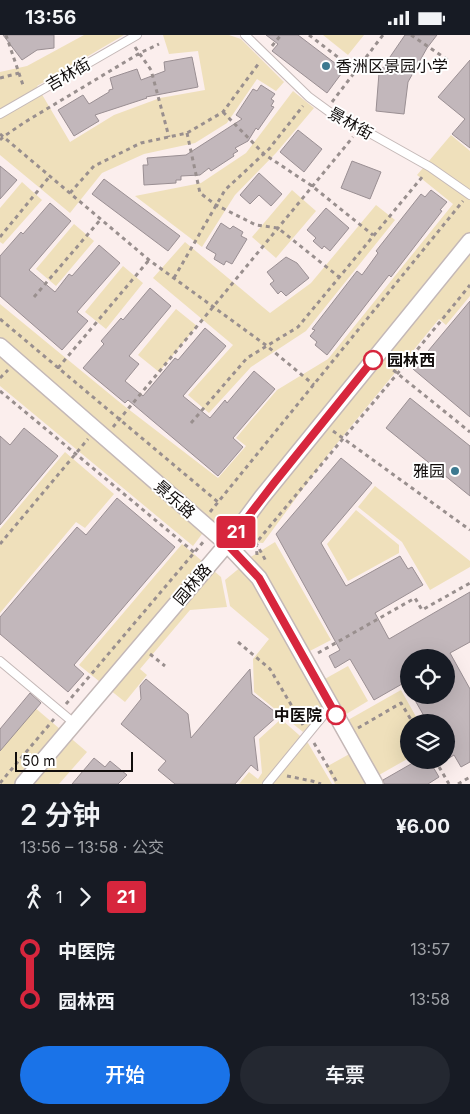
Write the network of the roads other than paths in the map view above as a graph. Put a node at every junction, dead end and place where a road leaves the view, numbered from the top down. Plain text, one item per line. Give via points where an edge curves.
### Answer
1 (245, 35) edge
2 (133, 37) edge
3 (0, 114) edge
4 (469, 195) edge
5 (470, 241) edge
6 (0, 346) edge
7 (227, 544) junction
8 (0, 661) edge
9 (331, 706) junction
10 (74, 723) junction
11 (23, 784) edge
12 (267, 784) edge
13 (375, 784) edge

1 - 4 lane, 景林街 via 309,97 335,116 430,167
2 - 3 lane, 吉林街
5 - 7 street, 园林路
6 - 7 street, 景乐路
7 - 9 street, 景乐路 via 259,578
7 - 10 street, 园林路
8 - 10 lane
9 - 12 lane
9 - 13 street, 景乐路
10 - 11 street, 园林路

